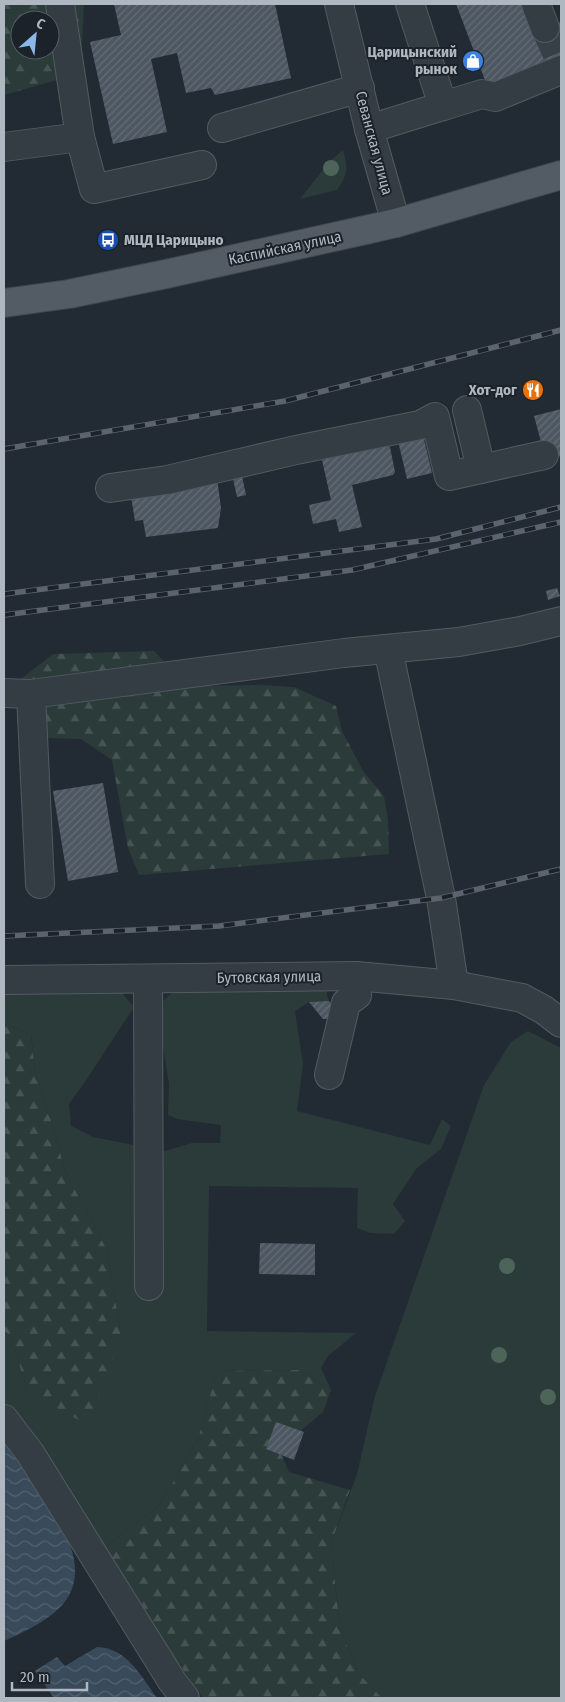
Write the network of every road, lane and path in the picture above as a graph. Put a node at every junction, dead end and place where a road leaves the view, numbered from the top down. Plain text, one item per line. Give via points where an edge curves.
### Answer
1 (60, 4) edge
2 (338, 4) edge
3 (410, 4) edge
4 (561, 65) edge
5 (360, 88) junction
6 (443, 106) junction
7 (222, 128) dead end
8 (369, 129) junction
9 (80, 137) junction
10 (4, 147) edge
11 (202, 165) dead end
12 (561, 175) edge
13 (396, 223) junction
14 (4, 303) edge
15 (467, 410) dead end
16 (544, 455) dead end
17 (481, 469) junction
18 (110, 488) dead end
19 (561, 621) edge
20 (388, 649) junction
21 (4, 693) edge
22 (31, 694) junction
23 (40, 884) dead end
24 (356, 976) junction
25 (148, 979) junction
26 (4, 980) edge
27 (454, 985) junction
28 (561, 1023) edge
29 (329, 1075) dead end
30 (149, 1286) dead end
31 (4, 1420) edge
32 (185, 1698) edge

1 - 9 street
2 - 5 street, Севанская улица
3 - 6 street
4 - 6 street via 495,97 482,94
5 - 7 street
5 - 8 street, Севанская улица
6 - 8 street
8 - 13 street, Севанская улица
9 - 10 street
9 - 11 street via 94,189
12 - 13 main road, Каспийская улица
13 - 14 main road, Каспийская улица via 69,294
15 - 17 street
16 - 17 street
17 - 18 street via 449,476 435,417 420,425 167,480
19 - 20 street via 458,642
20 - 22 street
20 - 27 street via 442,898
21 - 22 street
22 - 23 street
24 - 25 street, Бутовская улица
24 - 27 street, Бутовская улица
24 - 29 street via 357,995 346,1003
25 - 26 street, Бутовская улица
25 - 30 street
27 - 28 street, Бутовская улица via 522,998
31 - 32 street via 30,1453

